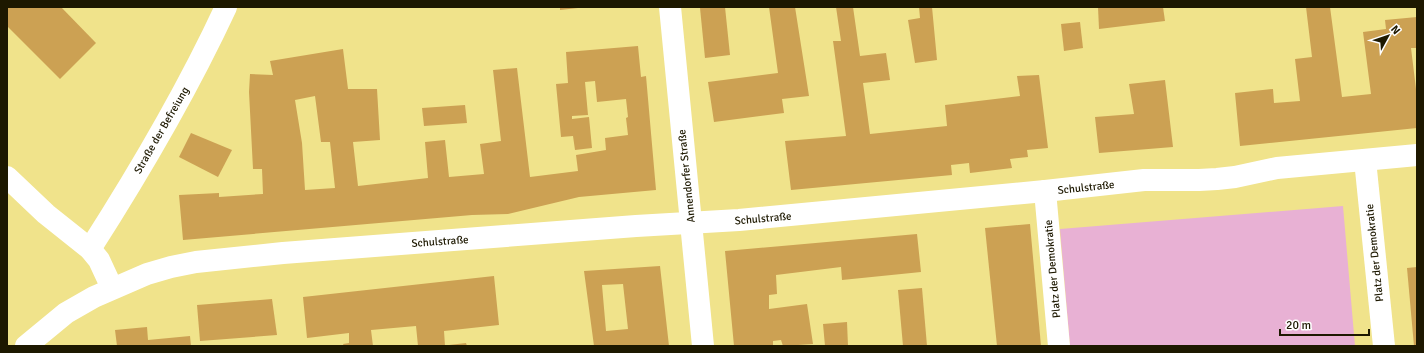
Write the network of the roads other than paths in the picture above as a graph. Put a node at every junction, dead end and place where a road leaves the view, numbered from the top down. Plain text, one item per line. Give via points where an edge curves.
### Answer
1 (226, 7) edge
2 (670, 7) edge
3 (1417, 155) edge
4 (1365, 160) junction
5 (9, 181) edge
6 (1045, 191) junction
7 (691, 223) junction
8 (90, 249) junction
9 (112, 288) junction
10 (26, 346) edge
11 (702, 346) edge
12 (1059, 346) edge
13 (1384, 346) edge

1 - 8 street, Straße der Befreiung via 182,95
2 - 7 street, Annendorfer Straße
3 - 4 street, Schulstraße
4 - 6 street, Schulstraße via 1277,168 1217,179 1144,180
4 - 13 street, Platz der Demokratie
5 - 8 street
6 - 7 street, Schulstraße
6 - 12 street, Platz der Demokratie
7 - 9 street, Schulstraße via 211,260 147,274
7 - 11 street, Annendorfer Straße
8 - 9 street via 99,260
9 - 10 street via 68,311

